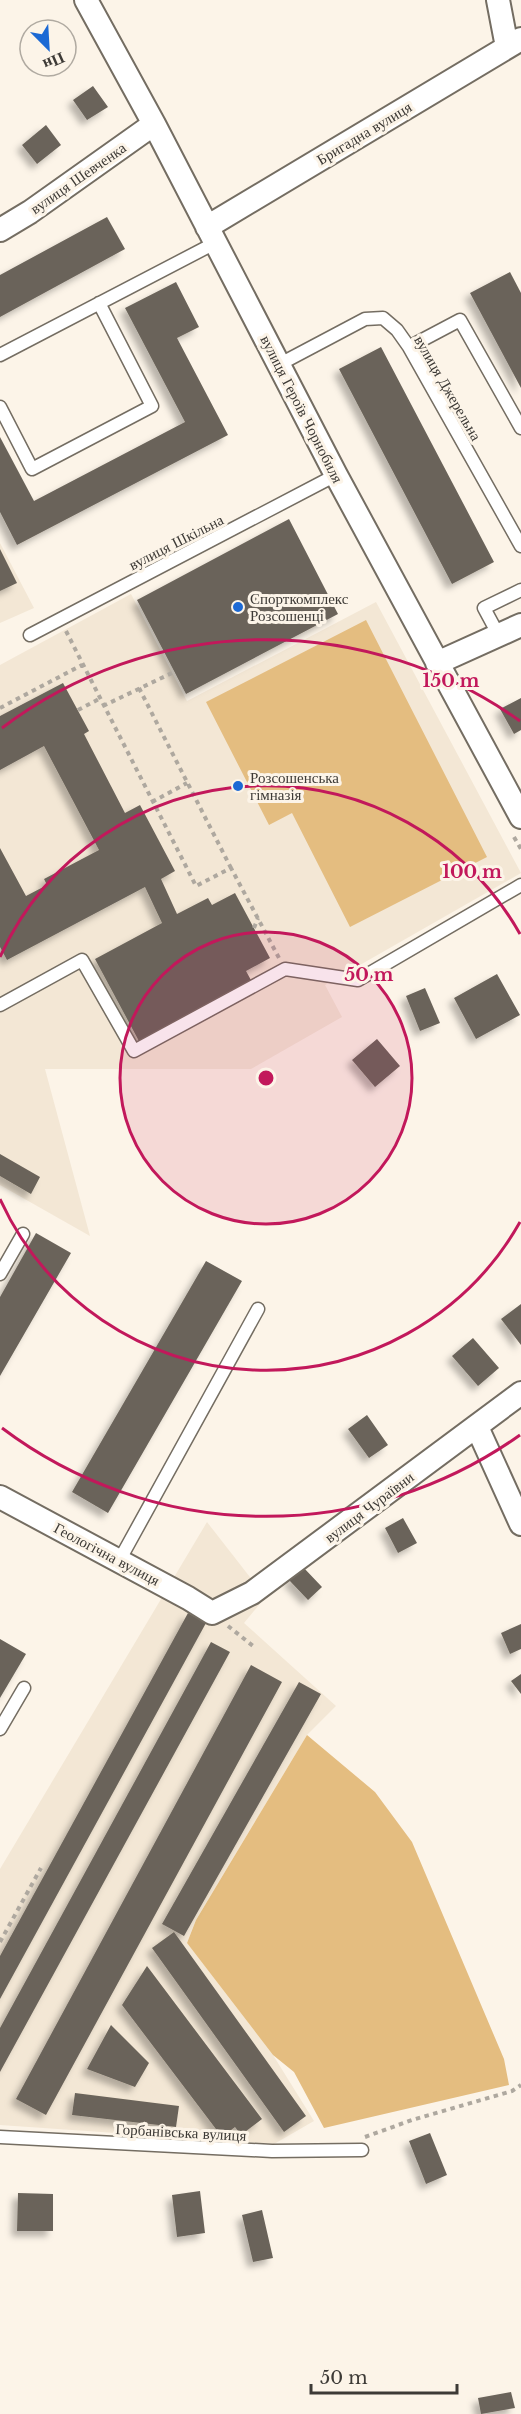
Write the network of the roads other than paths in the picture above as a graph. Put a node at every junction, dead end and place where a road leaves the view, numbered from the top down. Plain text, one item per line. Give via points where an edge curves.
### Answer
1 (86, 0) edge
2 (498, 0) edge
3 (514, 43) edge
4 (154, 124) junction
5 (0, 230) edge
6 (211, 235) junction
7 (99, 303) junction
8 (408, 347) junction
9 (0, 355) edge
10 (280, 364) junction
11 (0, 407) edge
12 (521, 428) edge
13 (336, 475) junction
14 (521, 546) edge
15 (521, 590) edge
16 (521, 625) edge
17 (498, 634) junction
18 (30, 635) dead end
19 (437, 663) junction
20 (521, 817) edge
21 (521, 885) edge
22 (0, 1005) edge
23 (23, 1234) dead end
24 (0, 1274) edge
25 (258, 1309) dead end
26 (521, 1393) edge
27 (477, 1427) junction
28 (0, 1497) edge
29 (521, 1524) edge
30 (119, 1561) junction
31 (212, 1613) joint
32 (24, 1688) dead end
33 (0, 1729) edge
34 (0, 2137) edge
35 (360, 2145) road end

1 - 4 street, вулиця Героїв Чорнобиля
2 - 3 street
3 - 6 street, Бригадна вулиця
4 - 5 street, вулиця Шевченка
4 - 6 street, вулиця Героїв Чорнобиля
6 - 7 lane
6 - 10 street, вулиця Героїв Чорнобиля
7 - 9 lane
7 - 11 lane via 153,406 32,469
8 - 10 lane, вулиця Джерельна via 383,318 364,319
8 - 12 lane via 460,320
8 - 14 lane, вулиця Джерельна
10 - 13 street, вулиця Героїв Чорнобиля
13 - 18 lane, вулиця Шкільна
13 - 19 street, вулиця Героїв Чорнобиля
15 - 17 lane via 484,608
16 - 17 street
17 - 19 street
19 - 20 street, вулиця Героїв Чорнобиля
21 - 22 lane via 358,980 285,969 134,1051 82,960
23 - 24 lane
25 - 30 lane
26 - 27 street, вулиця Чураївни
27 - 29 street
27 - 31 street, вулиця Чураївни via 252,1593
28 - 30 street, Геологічна вулиця
30 - 31 street, Геологічна вулиця
32 - 33 lane
34 - 35 lane, Горбанівська вулиця via 272,2151

